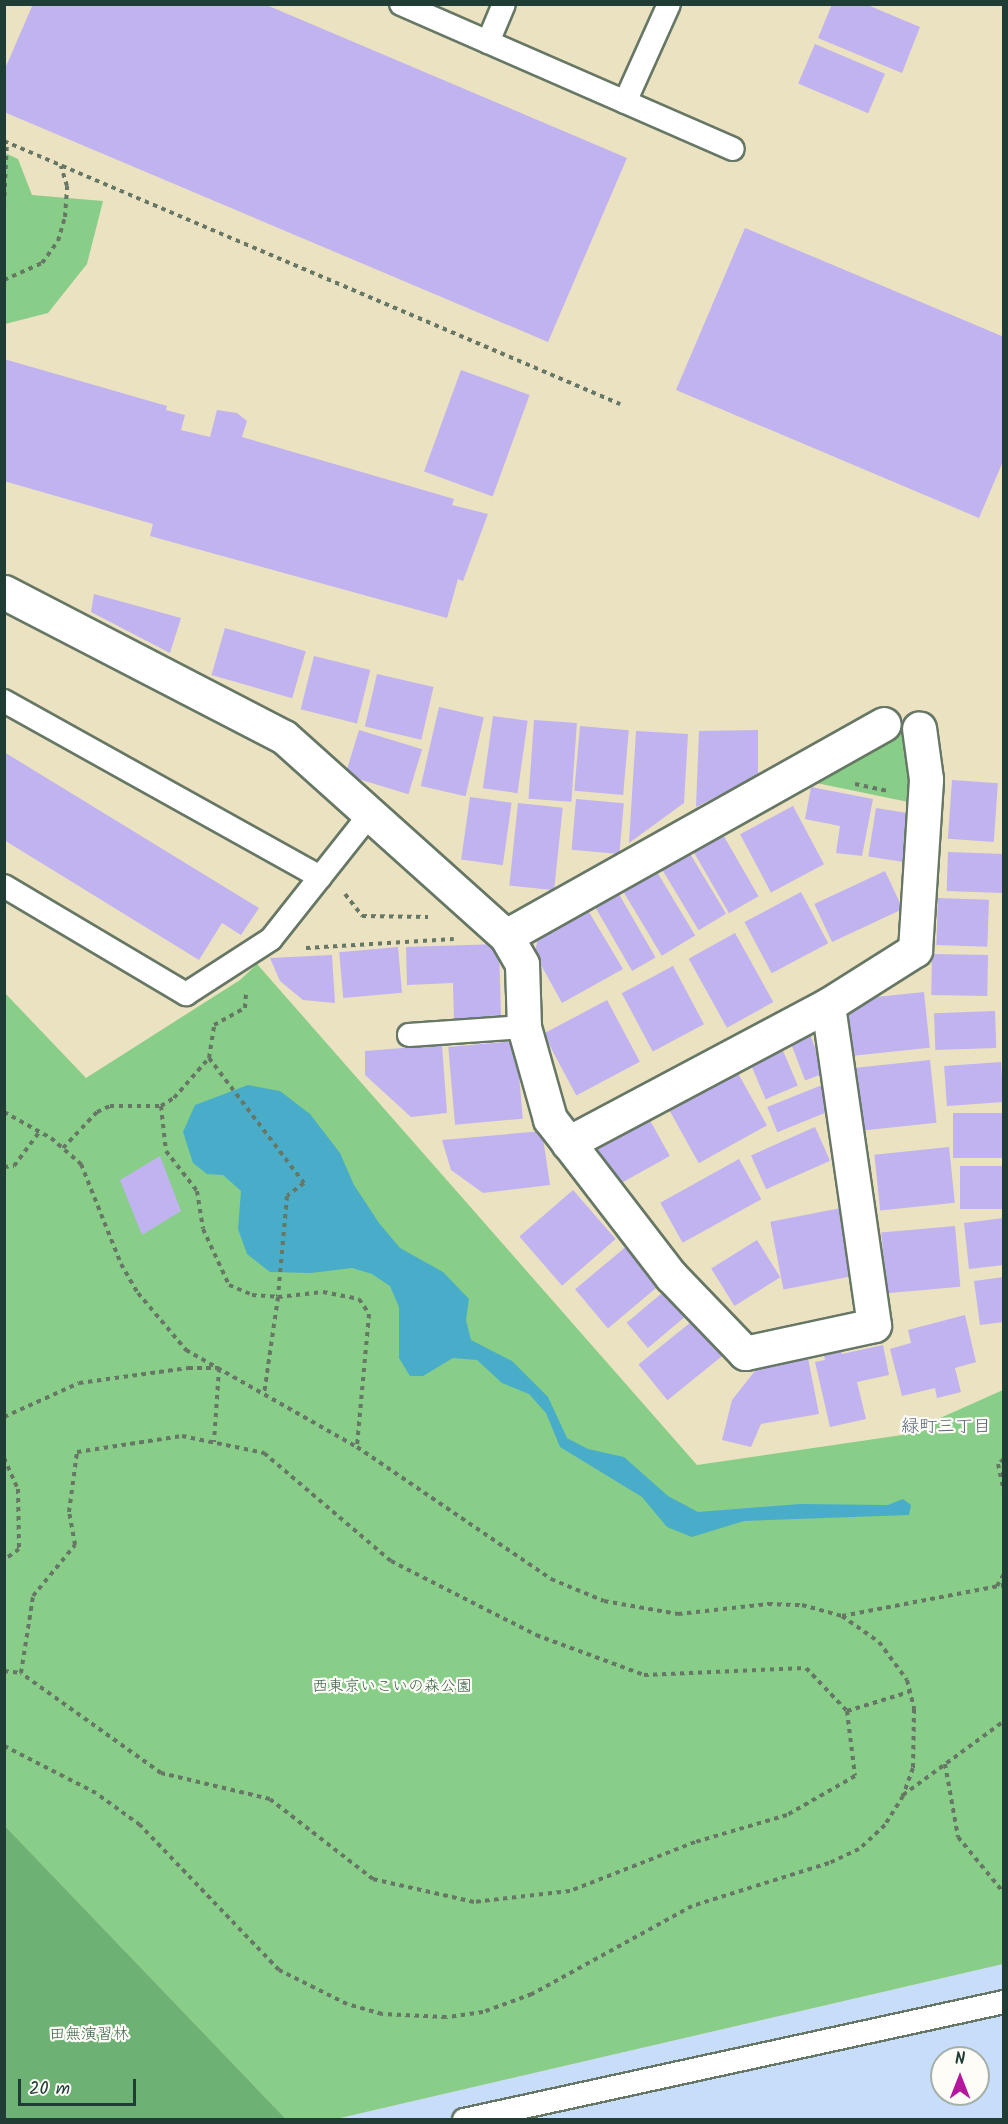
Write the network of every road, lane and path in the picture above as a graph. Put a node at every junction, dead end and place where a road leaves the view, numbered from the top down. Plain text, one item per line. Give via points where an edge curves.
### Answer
1 (401, 4) edge
2 (504, 4) edge
3 (669, 4) edge
4 (488, 42) junction
5 (625, 102) junction
6 (6, 141) edge
7 (732, 149) dead end
8 (60, 165) junction
9 (6, 171) edge
10 (4, 205) edge
11 (4, 280) edge
12 (620, 404) dead end
13 (4, 592) edge
14 (4, 701) edge
15 (884, 724) dead end
16 (919, 728) dead end
17 (799, 771) junction
18 (925, 799) junction
19 (370, 814) junction
20 (323, 873) junction
21 (4, 886) edge
22 (473, 907) junction
23 (506, 936) junction
24 (251, 952) junction
25 (243, 985) dead end
26 (828, 1005) junction
27 (524, 1027) junction
28 (408, 1035) dead end
29 (209, 1059) junction
30 (161, 1106) junction
31 (4, 1112) edge
32 (40, 1131) junction
33 (568, 1143) junction
34 (63, 1148) junction
35 (4, 1167) edge
36 (278, 1297) junction
37 (219, 1368) junction
38 (264, 1394) junction
39 (4, 1417) edge
40 (214, 1442) junction
41 (357, 1447) junction
42 (4, 1458) edge
43 (1004, 1459) edge
44 (1004, 1492) edge
45 (4, 1560) edge
46 (1004, 1574) edge
47 (1004, 1585) edge
48 (997, 1586) junction
49 (842, 1616) junction
50 (4, 1671) edge
51 (21, 1673) junction
52 (910, 1692) junction
53 (847, 1711) junction
54 (1004, 1721) edge
55 (4, 1746) edge
56 (945, 1764) junction
57 (903, 1796) junction
58 (1004, 1893) edge
59 (1004, 2002) edge
60 (464, 2120) edge

1 - 4 lane
2 - 4 lane
3 - 5 lane
4 - 5 lane
5 - 7 lane
6 - 8 path
6 - 9 path
8 - 11 path via 67,186 65,217 58,241 42,263
8 - 12 path
9 - 10 path
13 - 19 street via 284,737
14 - 20 lane
15 - 17 street
16 - 18 street
17 - 18 path
17 - 23 street
18 - 26 street via 915,950
19 - 20 lane
19 - 22 street
20 - 22 path via 362,916 426,917
20 - 24 lane via 271,939
21 - 24 lane via 186,994
22 - 23 street
23 - 24 path
23 - 27 street via 522,964
25 - 29 path via 247,990 245,1008 214,1025
26 - 33 street
26 - 33 street via 874,1325 745,1353 671,1276
27 - 28 lane
27 - 33 street via 550,1119
29 - 30 path via 174,1098
29 - 36 path via 304,1183 287,1196
30 - 34 path via 110,1106 97,1112
30 - 36 path via 166,1151 197,1191 203,1229 229,1285 252,1295
31 - 32 path
32 - 34 path
32 - 35 path via 14,1166
34 - 37 path via 81,1164 121,1264 138,1293 186,1350
36 - 38 path
36 - 41 path via 323,1292 359,1299 369,1314
37 - 38 path
37 - 39 path via 188,1368 79,1383
37 - 40 path
38 - 41 path
40 - 51 path via 182,1436 77,1452 69,1512 75,1545 33,1596
40 - 53 path via 264,1453 391,1561 536,1635 644,1675 806,1668
41 - 49 path via 551,1579 604,1601 678,1614 768,1604 802,1605
42 - 45 path via 18,1489 19,1549
43 - 44 path via 998,1464
46 - 48 path
47 - 48 path
48 - 49 path
49 - 52 path via 879,1642
50 - 51 path
51 - 53 path via 161,1773 270,1799 373,1879 474,1902 570,1891 695,1842 788,1815 855,1776
52 - 53 path
52 - 57 path via 914,1709 913,1768
54 - 56 path
55 - 57 path via 96,1793 140,1825 279,1970 347,2004 417,2018 483,2012 532,1994 692,1906 829,1863 859,1849 885,1825
56 - 57 path
56 - 58 path via 958,1837
59 - 60 lane

